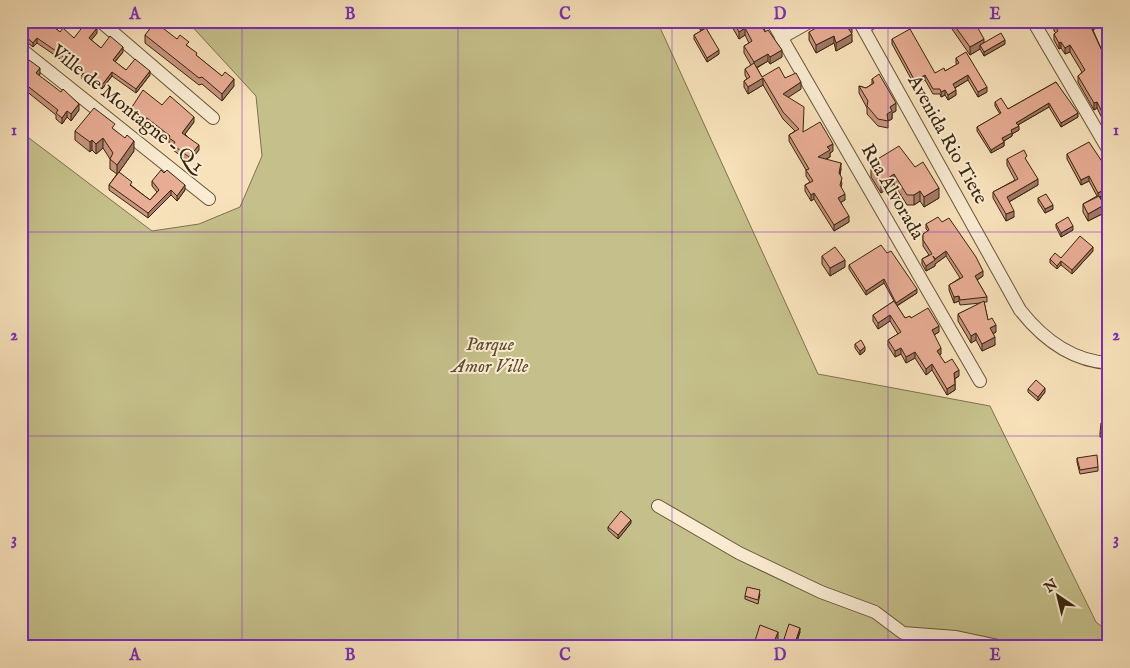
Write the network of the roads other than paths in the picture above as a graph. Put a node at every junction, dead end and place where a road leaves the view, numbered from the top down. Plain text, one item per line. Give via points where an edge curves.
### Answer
1 (100, 21) edge
2 (772, 21) edge
3 (811, 21) edge
4 (1033, 21) edge
5 (865, 23) edge
6 (781, 38) junction
7 (21, 49) edge
8 (213, 118) dead end
9 (1109, 151) edge
10 (209, 199) dead end
11 (1109, 363) edge
12 (980, 381) dead end
13 (658, 506) dead end
14 (1003, 647) edge

1 - 8 street
2 - 6 street, Rua Alvorada
3 - 6 street
4 - 9 street
5 - 11 street, Avenida Rio Tiete via 1020,310 1043,335 1084,359
6 - 12 street, Rua Alvorada
7 - 10 street, Ville de Montagne - Q 1
13 - 14 street via 739,553 822,592 875,612 903,633 956,637

